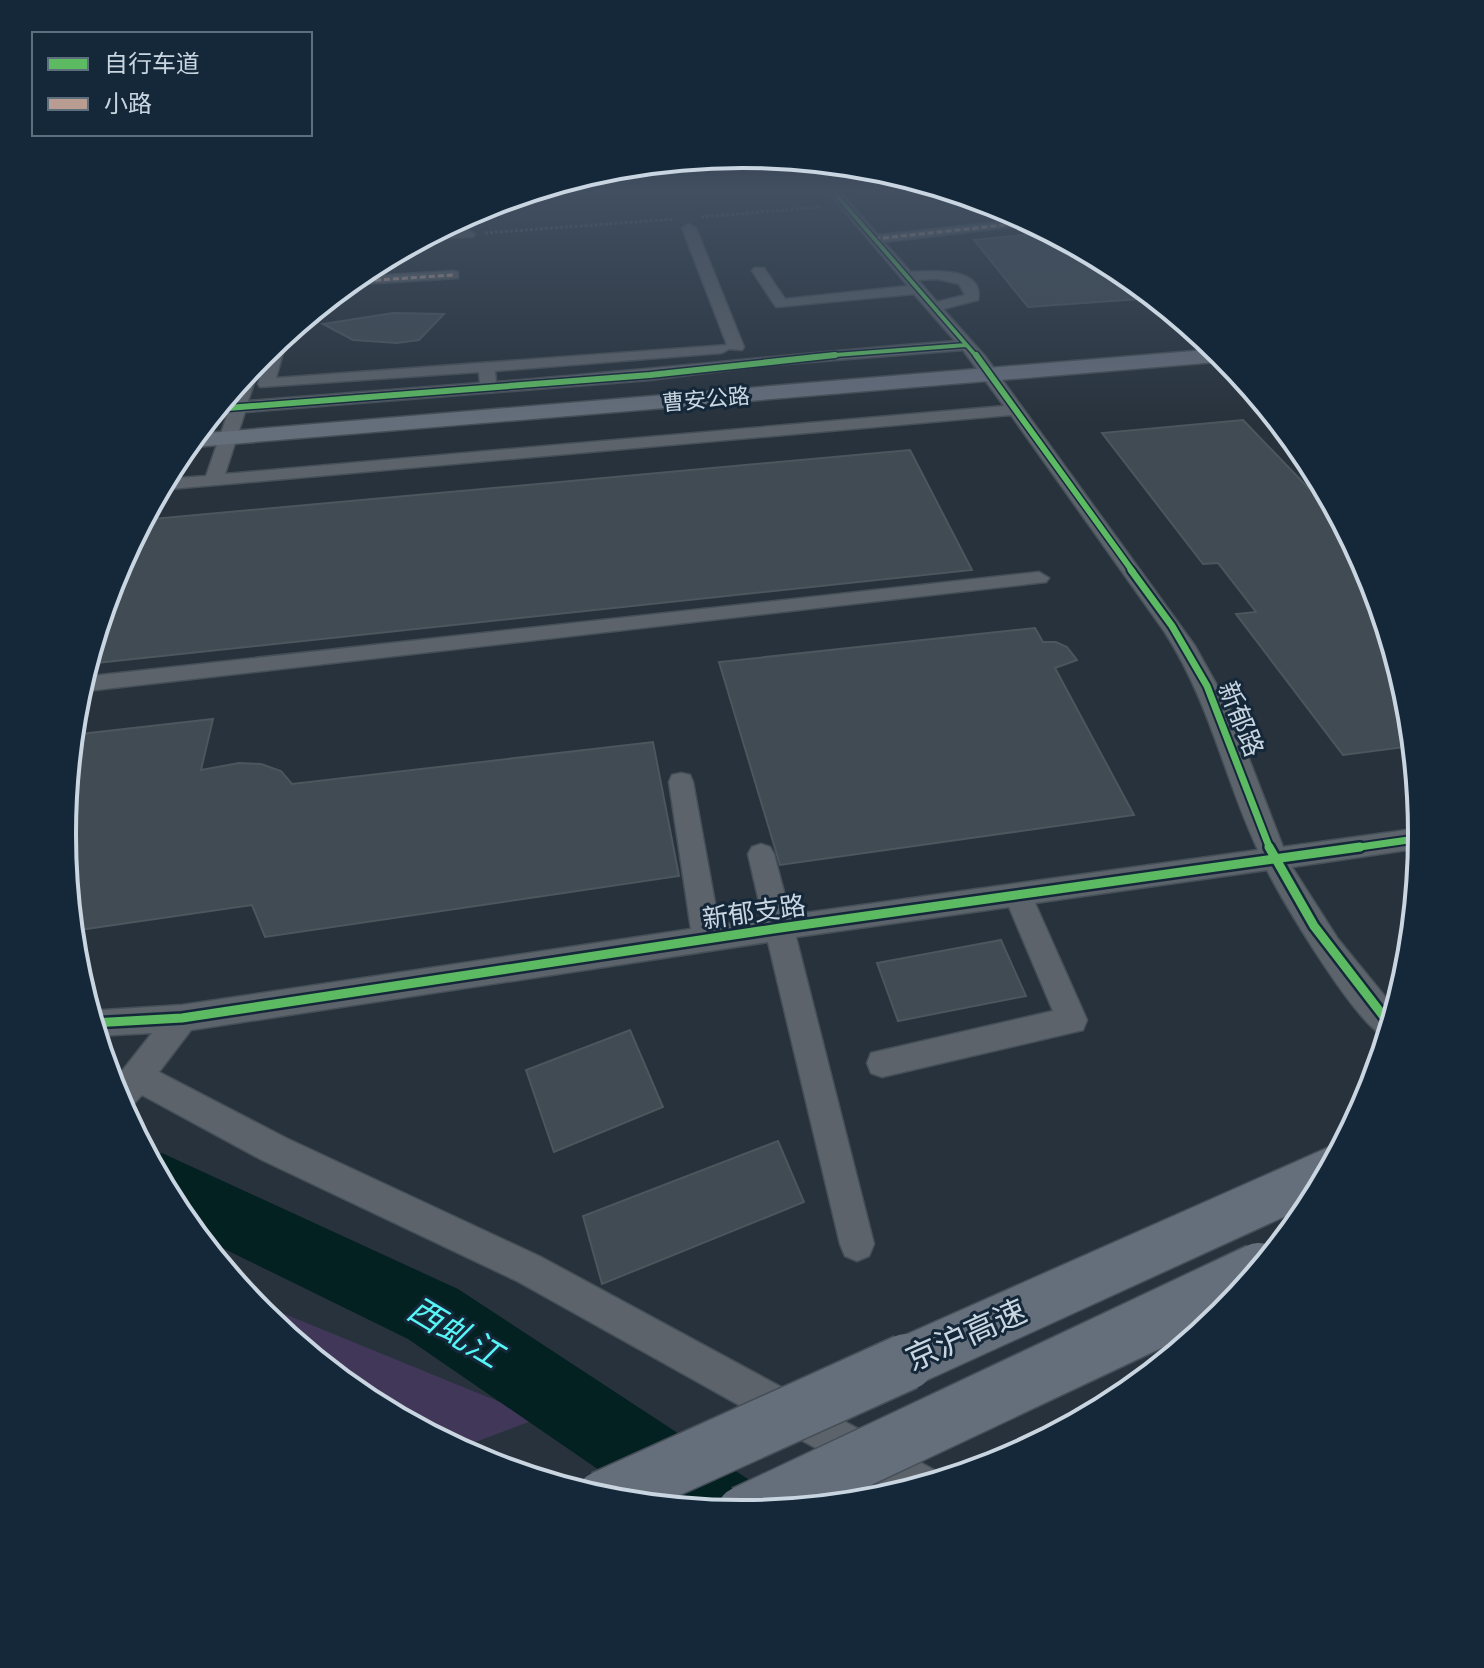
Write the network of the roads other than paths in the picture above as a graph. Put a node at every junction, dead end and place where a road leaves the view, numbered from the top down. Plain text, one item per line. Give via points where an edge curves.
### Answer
1 (705, 268) edge
2 (900, 268) edge
3 (759, 271) dead end
4 (453, 275) dead end
5 (907, 276) junction
6 (371, 280) edge
7 (918, 289) junction
8 (934, 307) junction
9 (924, 332) dead end
10 (1190, 341) edge
11 (736, 347) junction
12 (1205, 355) edge
13 (979, 360) junction
14 (272, 362) edge
15 (486, 367) junction
16 (489, 392) junction
17 (1016, 410) junction
18 (230, 418) edge
19 (213, 481) junction
20 (176, 484) edge
21 (1039, 578) dead end
22 (94, 683) edge
23 (681, 782) dead end
24 (1408, 840) edge
25 (761, 854) dead end
26 (1274, 859) junction
27 (1018, 896) junction
28 (780, 928) junction
29 (707, 939) junction
30 (1382, 1015) edge
31 (182, 1018) junction
32 (104, 1022) edge
33 (882, 1063) dead end
34 (127, 1090) edge
35 (1312, 1179) edge
36 (857, 1244) dead end
37 (1234, 1283) edge
38 (910, 1478) edge
39 (625, 1489) edge
40 (775, 1499) edge

1 - 11 street
2 - 5 street, 新郁路
3 - 7 street via 781,304
4 - 6 street
5 - 7 street, 新郁路
5 - 8 street via 961,277 972,289 973,297
7 - 8 street, 新郁路
8 - 13 street, 新郁路
9 - 11 street
10 - 13 highway, 曹安公路
11 - 15 street
12 - 13 highway, 曹安公路
13 - 16 highway, 曹安公路
13 - 17 street, 新郁路
13 - 18 highway, 曹安公路
14 - 15 street via 266,384
15 - 16 street
16 - 18 highway, 曹安公路
17 - 19 street
17 - 26 street, 新郁路 via 1196,663
18 - 19 street
19 - 20 street
21 - 22 street
23 - 29 street
24 - 26 street, 新郁支路
25 - 28 street
26 - 27 street, 新郁支路
26 - 30 street, 新郁路 via 1336,959
27 - 28 street, 新郁支路
27 - 33 street via 1072,1020
28 - 29 street, 新郁支路
28 - 36 street
29 - 31 street, 新郁支路
31 - 32 street, 新郁支路
31 - 34 street
34 - 38 street via 274,1149 529,1269
35 - 39 highway, 京沪高速, bridge
37 - 40 highway, bridge

